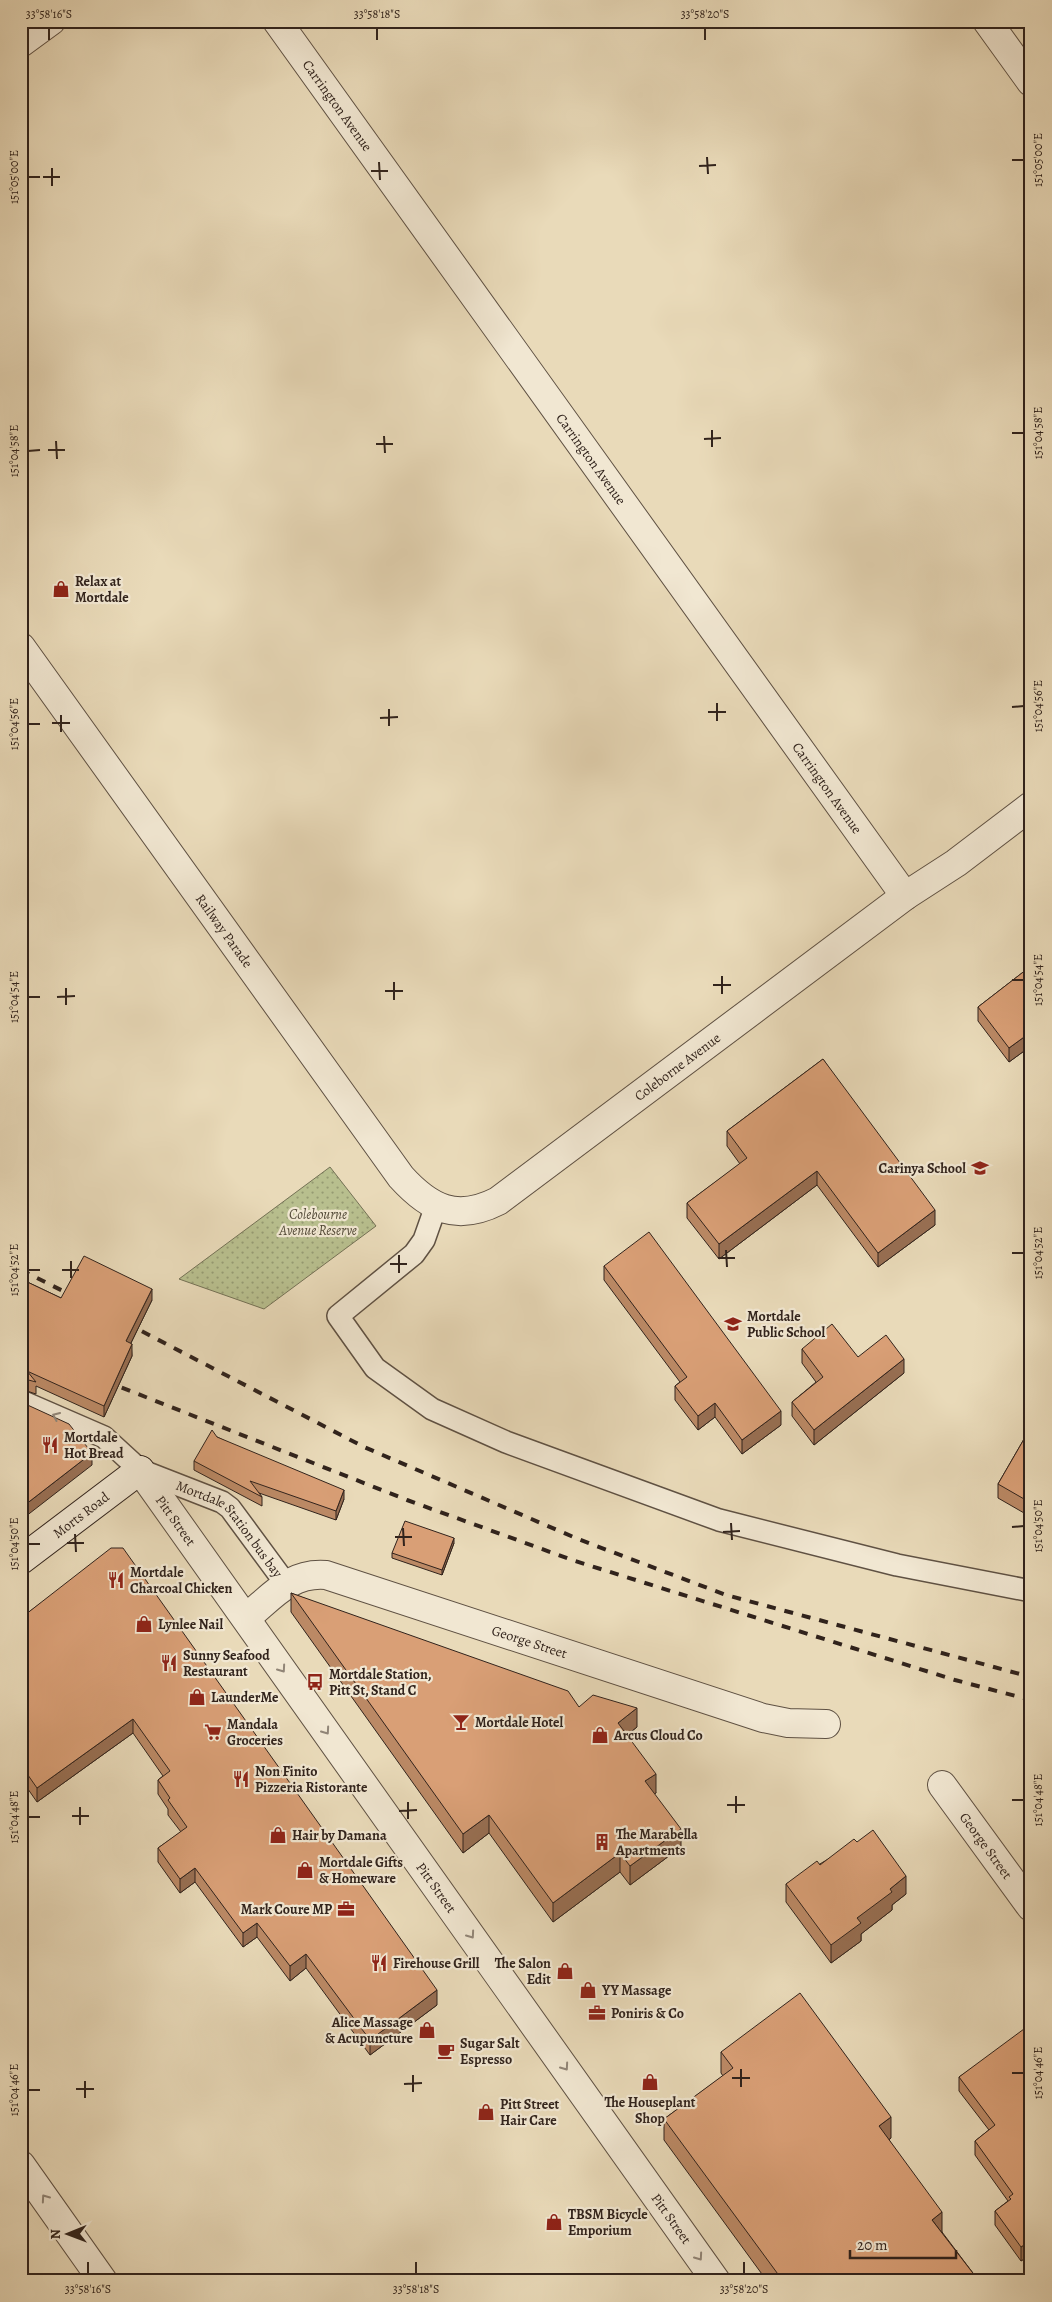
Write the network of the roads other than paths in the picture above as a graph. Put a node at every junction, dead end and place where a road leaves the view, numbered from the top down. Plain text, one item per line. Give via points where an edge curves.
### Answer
1 (51, 21) edge
2 (277, 21) edge
3 (987, 21) edge
4 (21, 43) edge
5 (1031, 82) edge
6 (21, 647) edge
7 (1031, 806) edge
8 (905, 896) junction
9 (436, 1206) junction
10 (21, 1401) edge
11 (140, 1470) junction
12 (21, 1560) edge
13 (286, 1584) junction
14 (1031, 1591) edge
15 (246, 1618) junction
16 (826, 1724) dead end
17 (942, 1785) dead end
18 (1031, 1907) edge
19 (21, 2165) edge
20 (103, 2281) edge
21 (716, 2281) edge

1 - 4 street
2 - 8 street, Carrington Avenue
3 - 5 street
6 - 9 street, Railway Parade via 401,1177 422,1198
7 - 8 street, Coleborne Avenue via 956,863
8 - 9 street, Coleborne Avenue via 498,1201 471,1212 450,1211
9 - 14 lane via 424,1240 414,1254 338,1316 375,1368 432,1409 506,1442 719,1520 897,1565
11 -> 10 lane via 104,1437
11 - 12 street, Morts Road
11 - 13 lane, Mortdale Station bus bay via 215,1498 230,1508
11 - 15 street, Pitt Street
13 - 15 street, George Street
13 - 16 street, George Street via 308,1574 326,1575 763,1718 788,1723
15 -> 21 street, Pitt Street
17 - 18 street, George Street
20 -> 19 street

